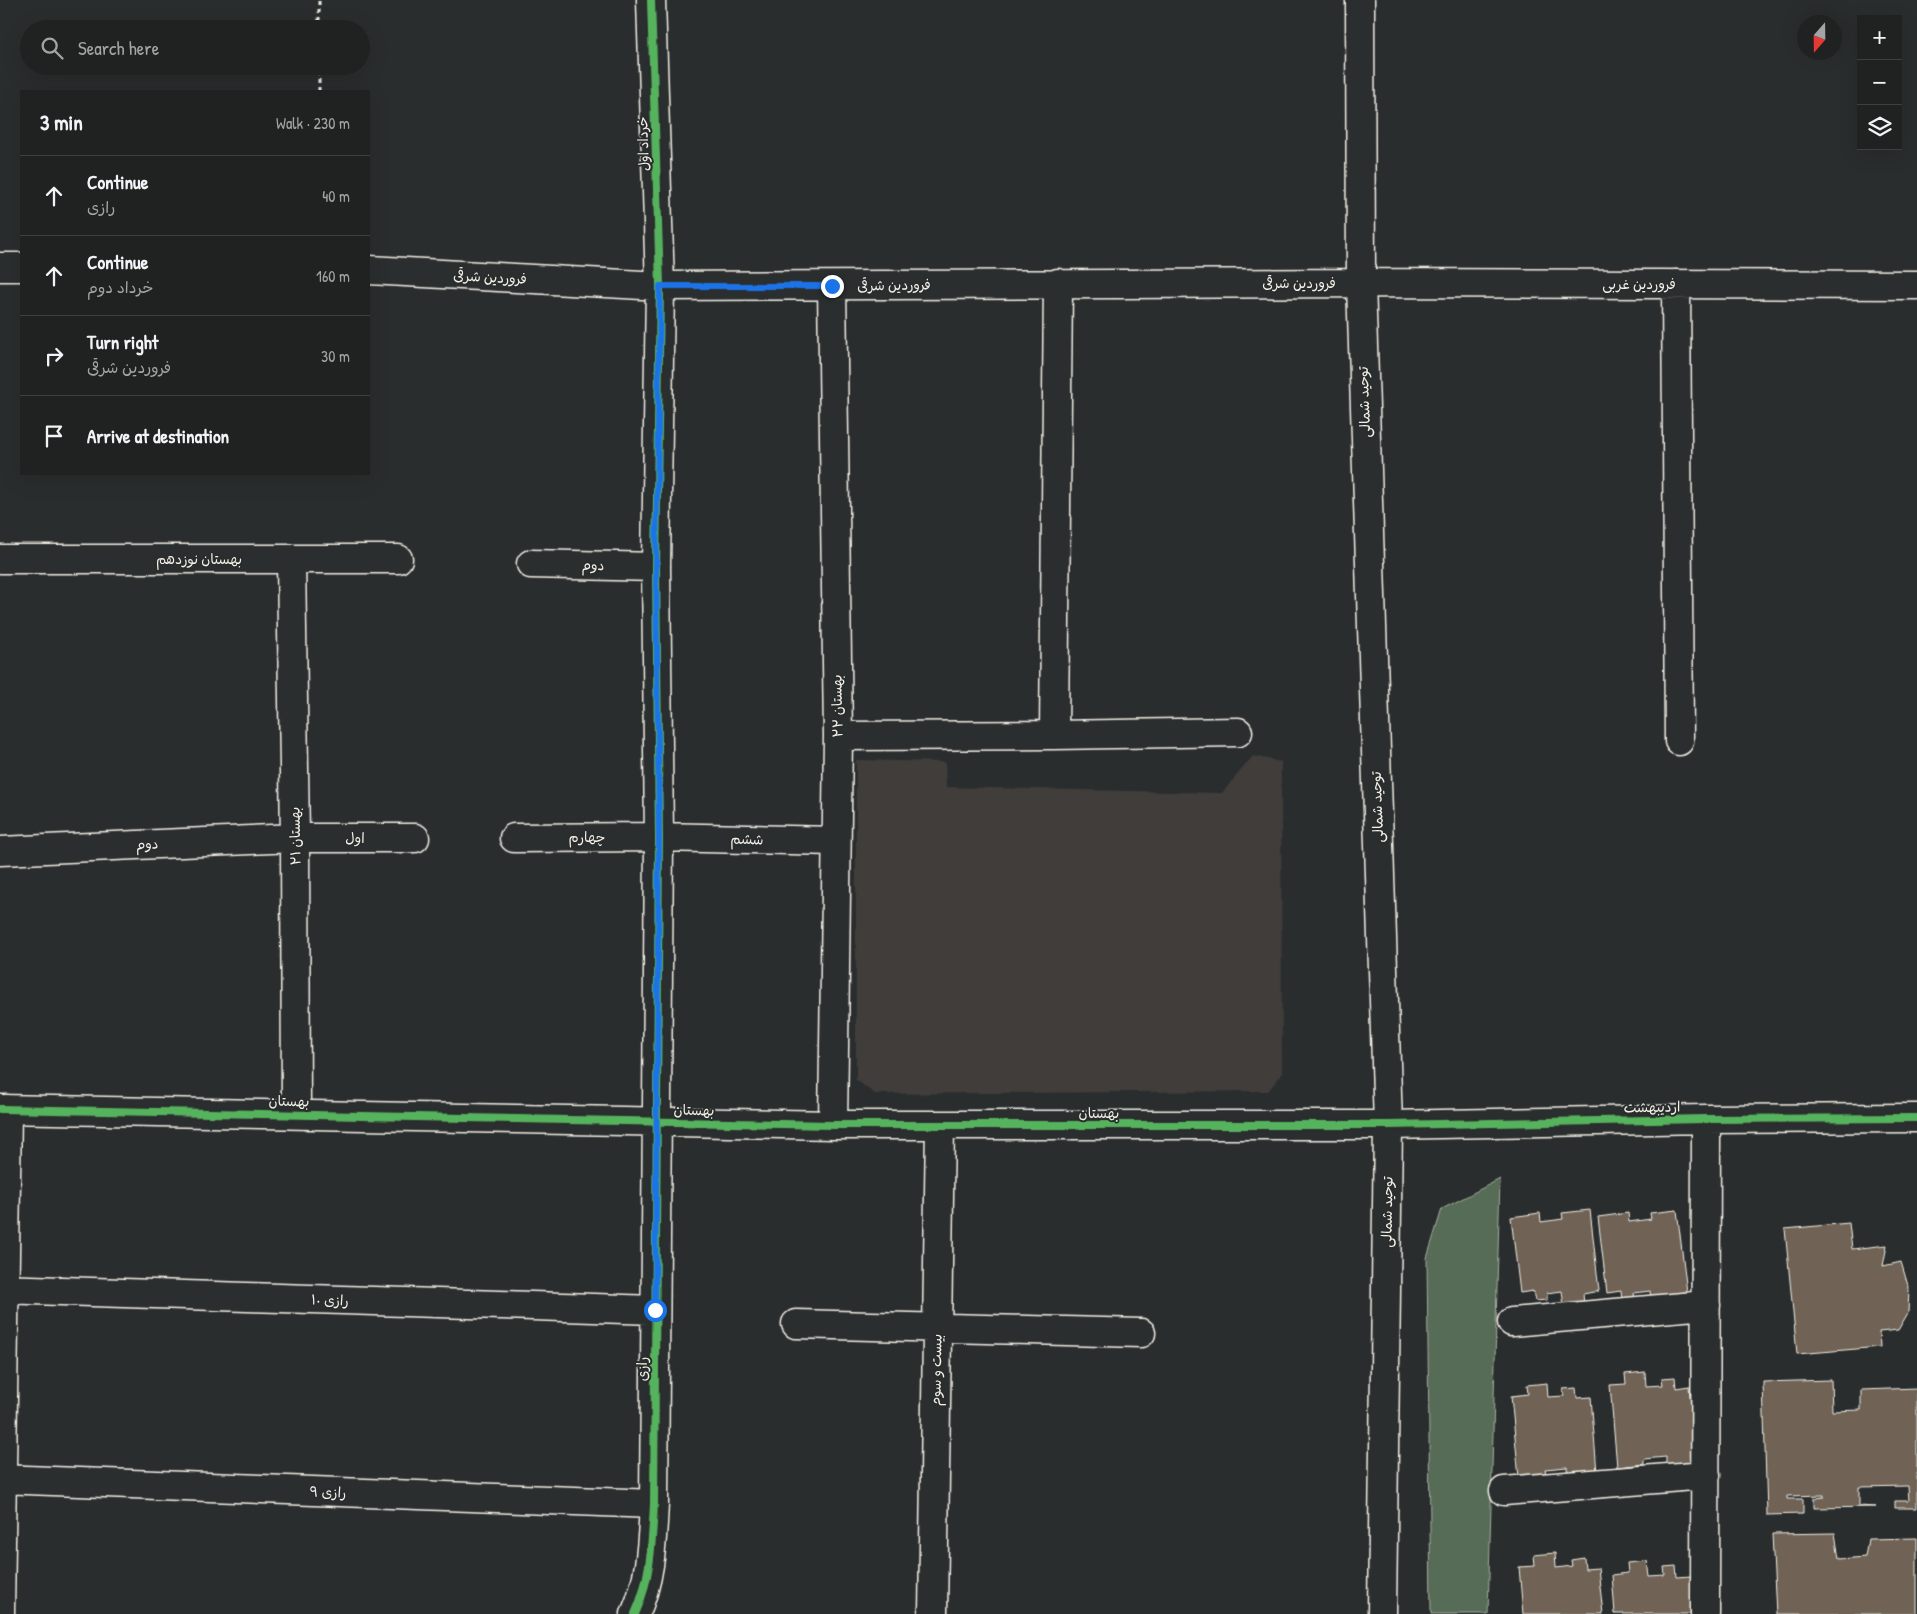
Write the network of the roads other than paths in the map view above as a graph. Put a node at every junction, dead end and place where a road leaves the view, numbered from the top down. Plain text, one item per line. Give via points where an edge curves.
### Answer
1 (651, 0) edge
2 (1360, 0) edge
3 (0, 267) edge
4 (20, 267) edge
5 (370, 270) edge
6 (1058, 283) junction
7 (1361, 283) junction
8 (1676, 284) junction
9 (1917, 285) edge
10 (660, 286) junction
11 (832, 286) junction
12 (0, 559) edge
13 (291, 559) junction
14 (398, 559) dead end
15 (531, 564) dead end
16 (656, 567) junction
17 (1238, 732) dead end
18 (1054, 735) junction
19 (838, 736) junction
20 (1679, 741) dead end
21 (659, 836) junction
22 (295, 838) junction
23 (415, 838) dead end
24 (514, 838) dead end
25 (835, 841) junction
26 (0, 851) edge
27 (4, 1109) edge
28 (296, 1114) junction
29 (1917, 1118) edge
30 (1706, 1119) junction
31 (658, 1122) junction
32 (833, 1125) junction
33 (940, 1125) junction
34 (1388, 1125) junction
35 (2, 1289) edge
36 (1706, 1305) junction
37 (655, 1310) junction
38 (1512, 1322) dead end
39 (796, 1324) dead end
40 (937, 1326) junction
41 (1141, 1333) dead end
42 (1706, 1475) junction
43 (1, 1479) edge
44 (1504, 1491) dead end
45 (654, 1504) junction
46 (0, 1614) edge
47 (635, 1614) edge
48 (933, 1614) edge
49 (1382, 1614) edge
50 (1706, 1614) edge

1 - 10 street, خرداد اول
2 - 7 street, توحید شمالی
3 - 4 street
5 - 10 street, فروردین شرقی
6 - 7 street, فروردین شرقی
6 - 11 street, فروردین شرقی
6 - 18 street
7 - 8 street, فروردین غربی
7 - 34 street, توحید شمالی
8 - 9 street, فروردین غربی
8 - 20 street
10 - 11 street, فروردین شرقی
10 - 16 street, خرداد اول
11 - 19 street, بهستان ۲۲
12 - 13 street, بهستان نوزدهم
13 - 14 street, بهستان نوزدهم
13 - 22 street, بهستان ۲۱
15 - 16 street, دوم
16 - 21 street, خرداد اول
17 - 18 street
18 - 19 street
19 - 25 street, بهستان ۲۲
21 - 24 street, چهارم
21 - 25 street, ششم
21 - 31 street, رازی
22 - 23 street, اول
22 - 26 street, دوم
22 - 28 street, بهستان ۲۱
25 - 32 street, بهستان ۲۲
27 - 28 street, بهستان
27 - 35 street
28 - 31 street, بهستان
29 - 30 street, اردیبهشت
30 - 34 street, اردیبهشت
30 - 36 street
31 - 32 street, بهستان
31 - 37 street, رازی
32 - 33 street, بهستان
33 - 34 street, بهستان
33 - 40 street, بیست و سوم
34 - 49 street, توحید شمالی
35 - 37 street, رازی ۱۰
35 - 43 street
36 - 38 street
36 - 42 street
37 - 45 street, رازی
39 - 40 street
40 - 41 street
40 - 48 street, بیست و سوم
42 - 44 street
42 - 50 street
43 - 45 street, رازی ۹
43 - 46 street
45 - 47 street, رازی via 650,1564

